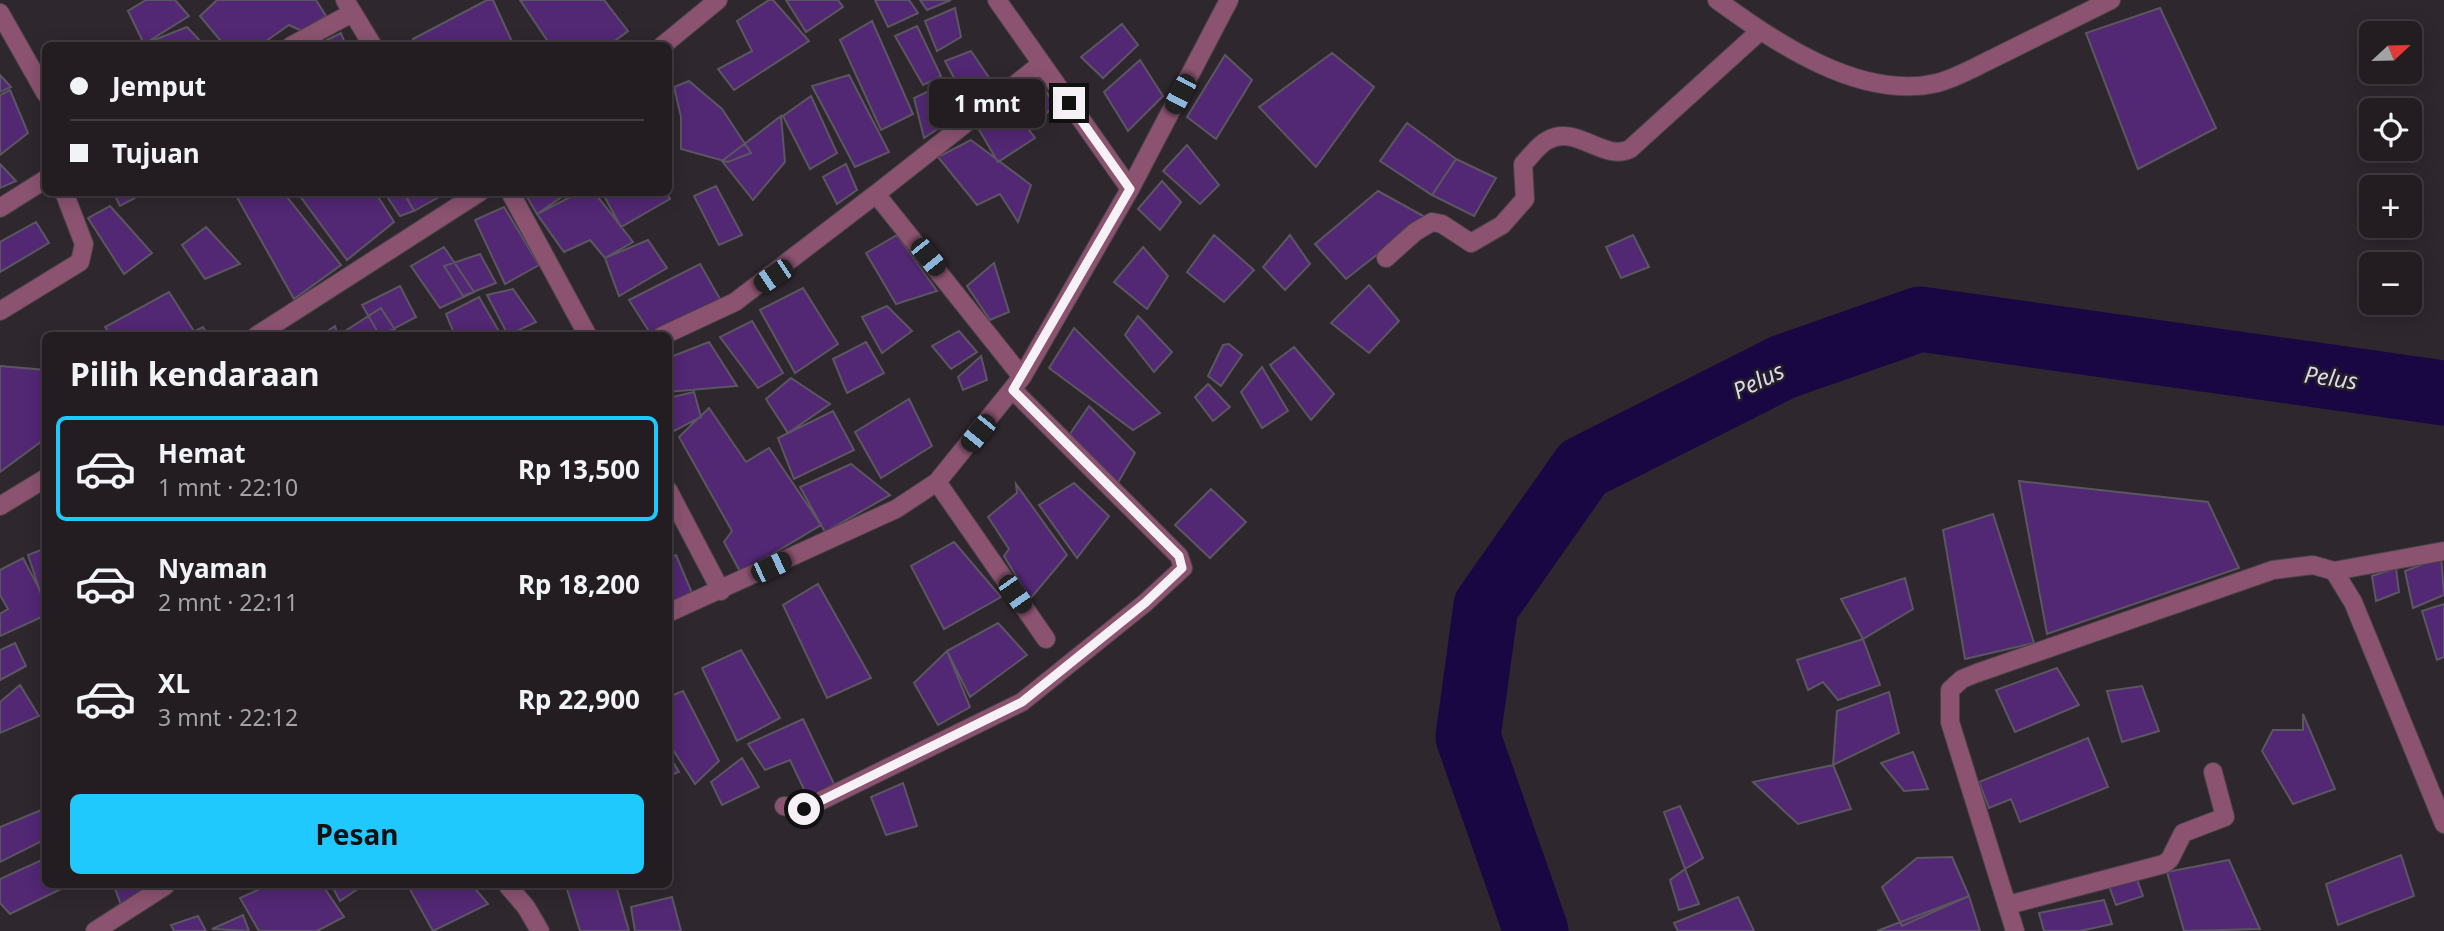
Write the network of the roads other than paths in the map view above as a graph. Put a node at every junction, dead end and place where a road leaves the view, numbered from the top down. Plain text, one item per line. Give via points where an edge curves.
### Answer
1 (718, 0) edge
2 (997, 0) edge
3 (1229, 0) edge
4 (1717, 0) edge
5 (2111, 0) edge
6 (348, 7) edge
7 (0, 13) edge
8 (1760, 31) junction
9 (297, 42) edge
10 (370, 42) edge
11 (667, 42) edge
12 (1041, 64) junction
13 (42, 87) edge
14 (42, 182) edge
15 (1130, 189) junction
16 (876, 194) junction
17 (66, 196) edge
18 (471, 196) edge
19 (512, 196) edge
20 (0, 208) edge
21 (1387, 258) dead end
22 (0, 311) edge
23 (264, 332) edge
24 (586, 332) edge
25 (671, 332) edge
26 (1016, 377) junction
27 (42, 480) edge
28 (937, 482) junction
29 (672, 498) edge
30 (0, 506) edge
31 (2444, 551) edge
32 (2334, 571) junction
33 (718, 584) junction
34 (672, 611) edge
35 (1046, 639) dead end
36 (2213, 772) dead end
37 (784, 806) dead end
38 (2443, 821) edge
39 (162, 888) edge
40 (510, 888) edge
41 (2008, 905) junction
42 (95, 931) edge
43 (540, 931) edge
44 (2015, 931) edge

1 - 11 street
2 - 12 street
3 - 15 street
4 - 8 street
5 - 8 street via 1937,83 1906,86 1860,79 1819,65
6 - 9 street
6 - 10 street
7 - 13 street
8 - 21 street via 1630,149 1613,150 1572,136 1551,138 1523,164 1525,199 1502,225 1471,243 1432,222
12 - 15 street
12 - 16 street
14 - 20 street
15 - 26 street
16 - 25 street via 735,302
16 - 26 street via 996,342
17 - 22 street via 84,244 80,262
18 - 23 street
19 - 24 street
26 - 28 street
26 - 37 street via 1179,556 1182,568 1022,702 804,809
27 - 30 street
28 - 33 street via 896,509
28 - 35 street
29 - 33 street
31 - 32 street
32 - 38 street via 2353,602
32 - 41 street via 2313,565 2273,570 1977,673 1950,690 1950,722
33 - 34 street
36 - 41 street via 2225,817 2183,833 2164,864
39 - 42 street
40 - 43 street
41 - 44 street

